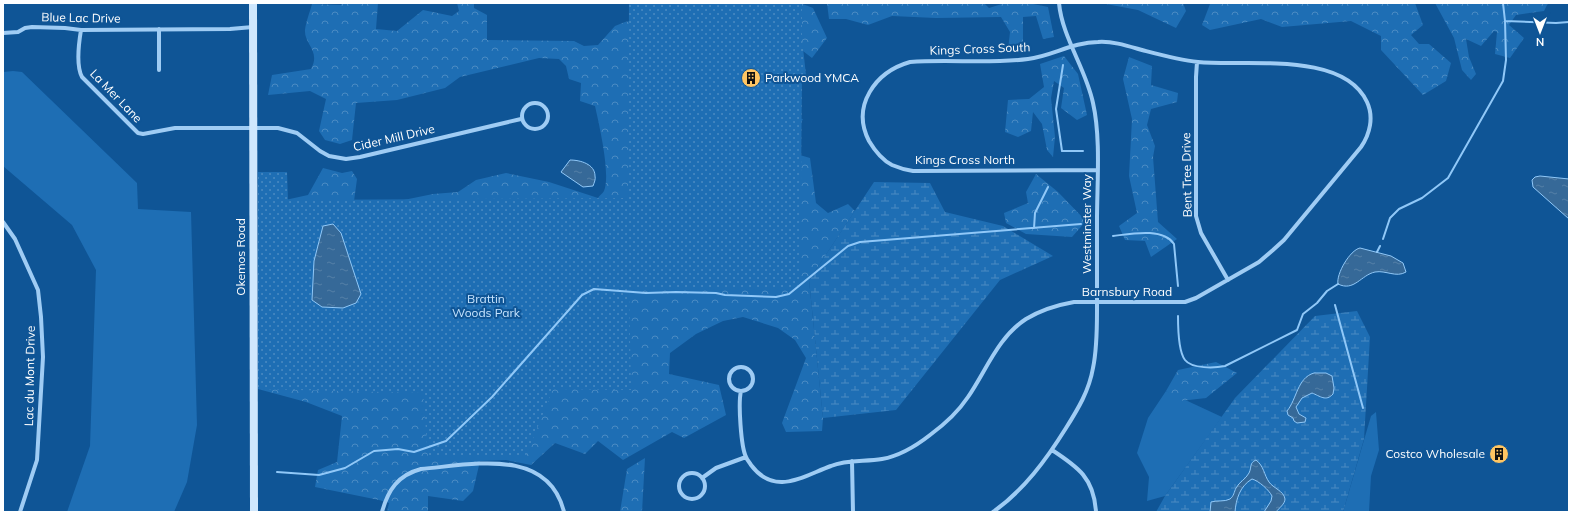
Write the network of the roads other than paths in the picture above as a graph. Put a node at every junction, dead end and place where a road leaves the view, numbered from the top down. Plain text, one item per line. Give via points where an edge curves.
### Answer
1 (253, 3) edge
2 (1059, 3) edge
3 (253, 28) junction
4 (159, 29) junction
5 (81, 30) junction
6 (3, 33) edge
7 (1072, 46) junction
8 (1197, 62) junction
9 (159, 70) dead end
10 (863, 118) joint
11 (521, 119) junction
12 (253, 128) junction
13 (1097, 170) junction
14 (3, 222) edge
15 (1228, 280) junction
16 (1097, 302) junction
17 (741, 391) junction
18 (1052, 450) junction
19 (746, 457) junction
20 (852, 461) junction
21 (702, 478) junction
22 (20, 512) edge
23 (254, 512) edge
24 (382, 512) edge
25 (564, 512) edge
26 (853, 512) edge
27 (993, 512) edge
28 (1096, 512) edge

1 - 3 street, Okemos Road
2 - 7 street, Westminster Way
3 - 4 street, Blue Lac Drive
3 - 12 street, Okemos Road
4 - 5 street, Blue Lac Drive
4 - 9 street
5 - 6 street, Blue Lac Drive via 25,28 18,32
5 - 12 street, La Mer Lane via 79,72 138,133 175,128
7 - 8 street, Kings Cross South via 1098,42 1114,43
7 - 10 street, Kings Cross South via 1029,58 1000,61 921,61 899,65 882,76 870,90
7 - 13 street, Westminster Way via 1093,104 1097,132
8 - 15 street, Bent Tree Drive via 1196,216 1201,233
8 - 15 street, Barnsbury Road via 1288,63 1322,69 1356,87 1366,100 1370,114 1369,132 1361,148 1284,240 1259,262
10 - 13 street, Kings Cross North via 866,135 875,150 882,158 902,169
11 - 11 street via 526,127 534,130 539,129 548,120 547,112 542,105 533,103 525,107
11 - 12 street, Cider Mill Drive via 346,159 325,154 292,131
12 - 23 street, Okemos Road
13 - 16 street, Westminster Way
14 - 22 street, Lac du Mont Drive via 15,239 38,290 41,317 43,357 37,460
15 - 16 street, Barnsbury Road via 1186,302
16 - 18 street, Westminster Way via 1097,342 1091,379 1082,401
16 - 20 street, Barnsbury Road via 1057,305 1026,320 1003,340 968,397 945,424 899,454 882,459
17 - 17 street via 745,391 751,385 753,377 749,370 742,366 734,368 728,378 730,386
17 - 19 street via 739,402
18 - 27 street, Westminster Way via 1025,484
18 - 28 street via 1074,465 1086,478 1093,490
19 - 20 street, Barnsbury Road via 752,467 761,474 771,480 782,482 803,478 832,465
19 - 21 street via 716,468
20 - 26 street
21 - 21 street via 696,473 684,475 678,486 681,494 694,500 702,495 705,487
24 - 25 street via 394,484 408,473 482,464 512,464 534,472 556,494

